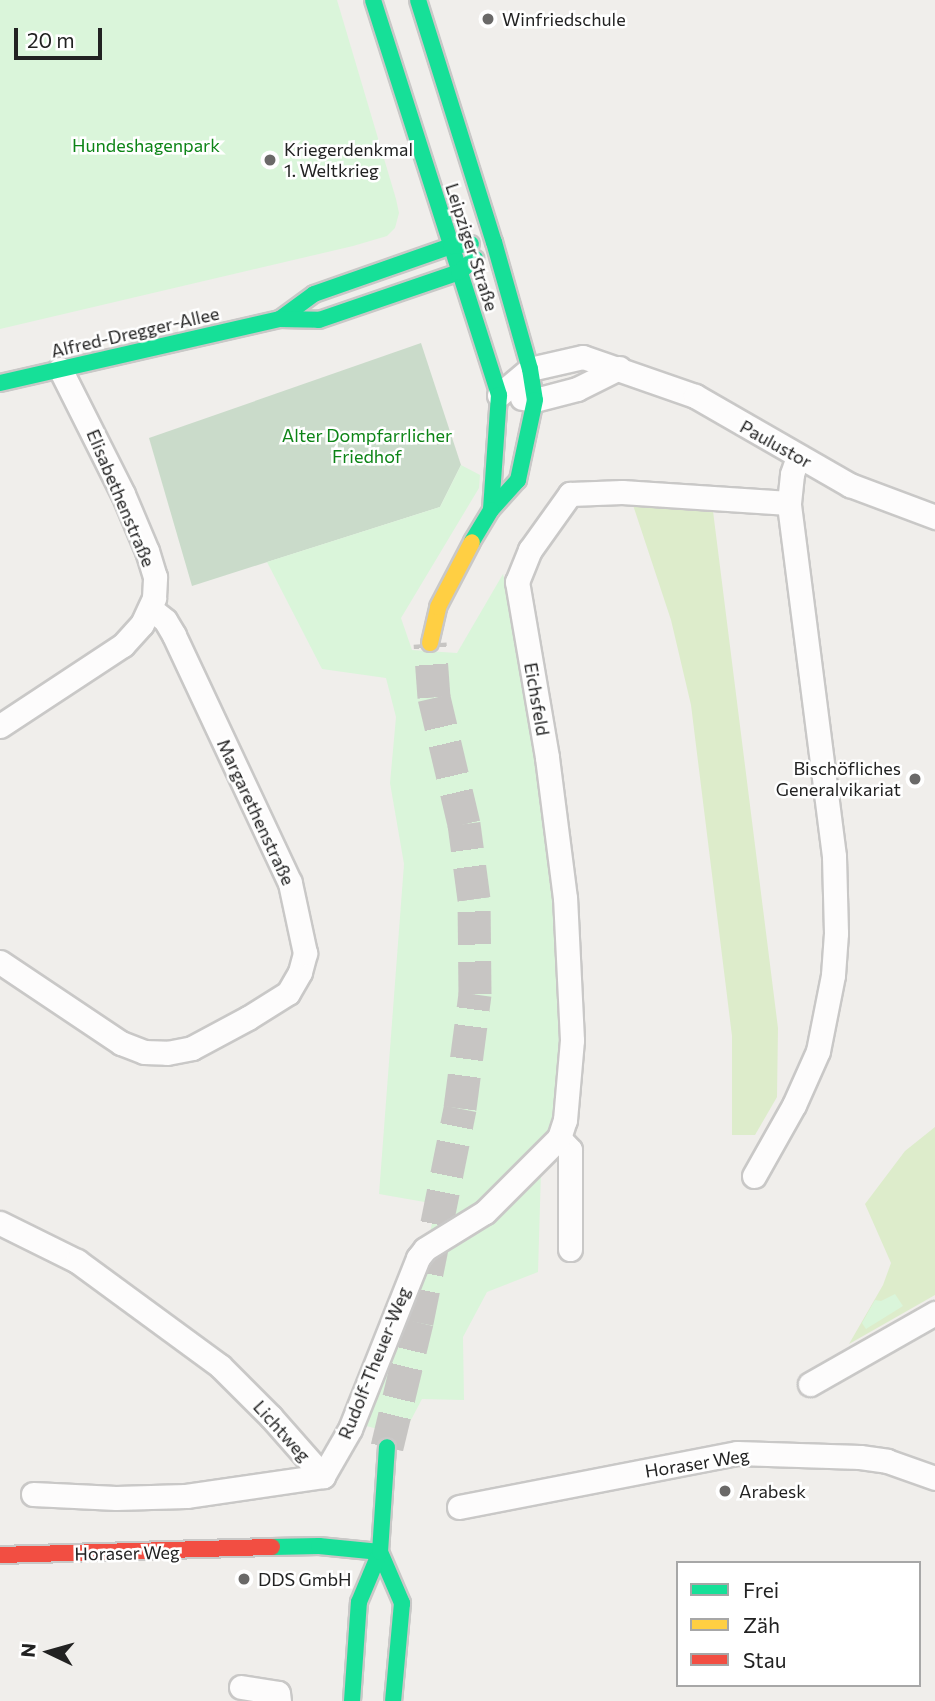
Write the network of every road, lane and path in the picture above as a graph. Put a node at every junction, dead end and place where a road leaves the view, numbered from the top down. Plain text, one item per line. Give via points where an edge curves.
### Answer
1 (373, 0) edge
2 (418, 0) edge
3 (494, 242) junction
4 (450, 246) junction
5 (459, 272) junction
6 (280, 319) junction
7 (619, 368) junction
8 (60, 369) junction
9 (530, 369) junction
10 (0, 383) edge
11 (499, 395) junction
12 (535, 400) junction
13 (799, 457) junction
14 (789, 503) junction
15 (491, 510) junction
16 (935, 517) edge
17 (151, 609) junction
18 (430, 643) tunnel mouth
19 (0, 726) edge
20 (0, 962) edge
21 (559, 1138) junction
22 (754, 1176) dead end
23 (0, 1223) edge
24 (570, 1249) dead end
25 (927, 1317) edge
26 (810, 1384) dead end
27 (387, 1447) tunnel mouth
28 (323, 1476) junction
29 (935, 1478) edge
30 (33, 1494) dead end
31 (459, 1507) dead end
32 (380, 1552) junction
33 (0, 1555) edge
34 (241, 1688) dead end
35 (279, 1701) edge
36 (352, 1701) edge
37 (393, 1701) edge

1 - 4 main road, Leipziger Straße
2 - 3 main road, Leipziger Straße
3 - 4 main road, Alfred-Dregger-Allee
3 - 5 main road, Alfred-Dregger-Allee
3 - 9 main road, Leipziger Straße
4 - 5 main road, Leipziger Straße
4 - 6 main road, Alfred-Dregger-Allee via 314,294
5 - 6 main road, Alfred-Dregger-Allee via 320,320
5 - 11 main road, Leipziger Straße
6 - 8 main road, Alfred-Dregger-Allee
7 - 9 street, Paulustor via 583,357
7 - 12 street via 578,389
7 - 13 street, Paulustor via 695,396
8 - 10 main road, Alfred-Dregger-Allee
8 - 17 street, Elisabethenstraße via 147,551 155,577
9 - 11 street, Paulustor
9 - 12 main road, Leipziger Straße
11 - 12 street
11 - 15 main road, Leipziger Straße
12 - 15 main road via 518,480
13 - 14 street
13 - 16 street, Paulustor via 883,500
14 - 21 street, Eichsfeld via 622,492 570,494 530,550 517,582 559,840 571,972 572,1040 565,1120
14 - 22 street via 834,856 836,933 818,1051
15 - 18 main road via 445,592
17 - 19 street via 123,645
17 - 20 street, Margarethenstraße via 174,635 290,883 306,953 300,972 288,993 248,1018 192,1048 167,1053 144,1052 121,1043
21 - 24 street via 570,1150
21 - 28 street, Rudolf-Theuer-Weg via 485,1212 425,1249 412,1268 350,1429
23 - 28 street, Lichtweg via 77,1261 220,1366
25 - 26 street
27 - 32 main road
28 - 30 street, Lichtweg via 186,1496
29 - 31 street, Horaser Weg via 860,1457 737,1453
32 - 33 main road, Horaser Weg via 319,1546
32 - 36 main road via 359,1602
32 - 37 main road via 402,1603
34 - 35 street via 278,1693

